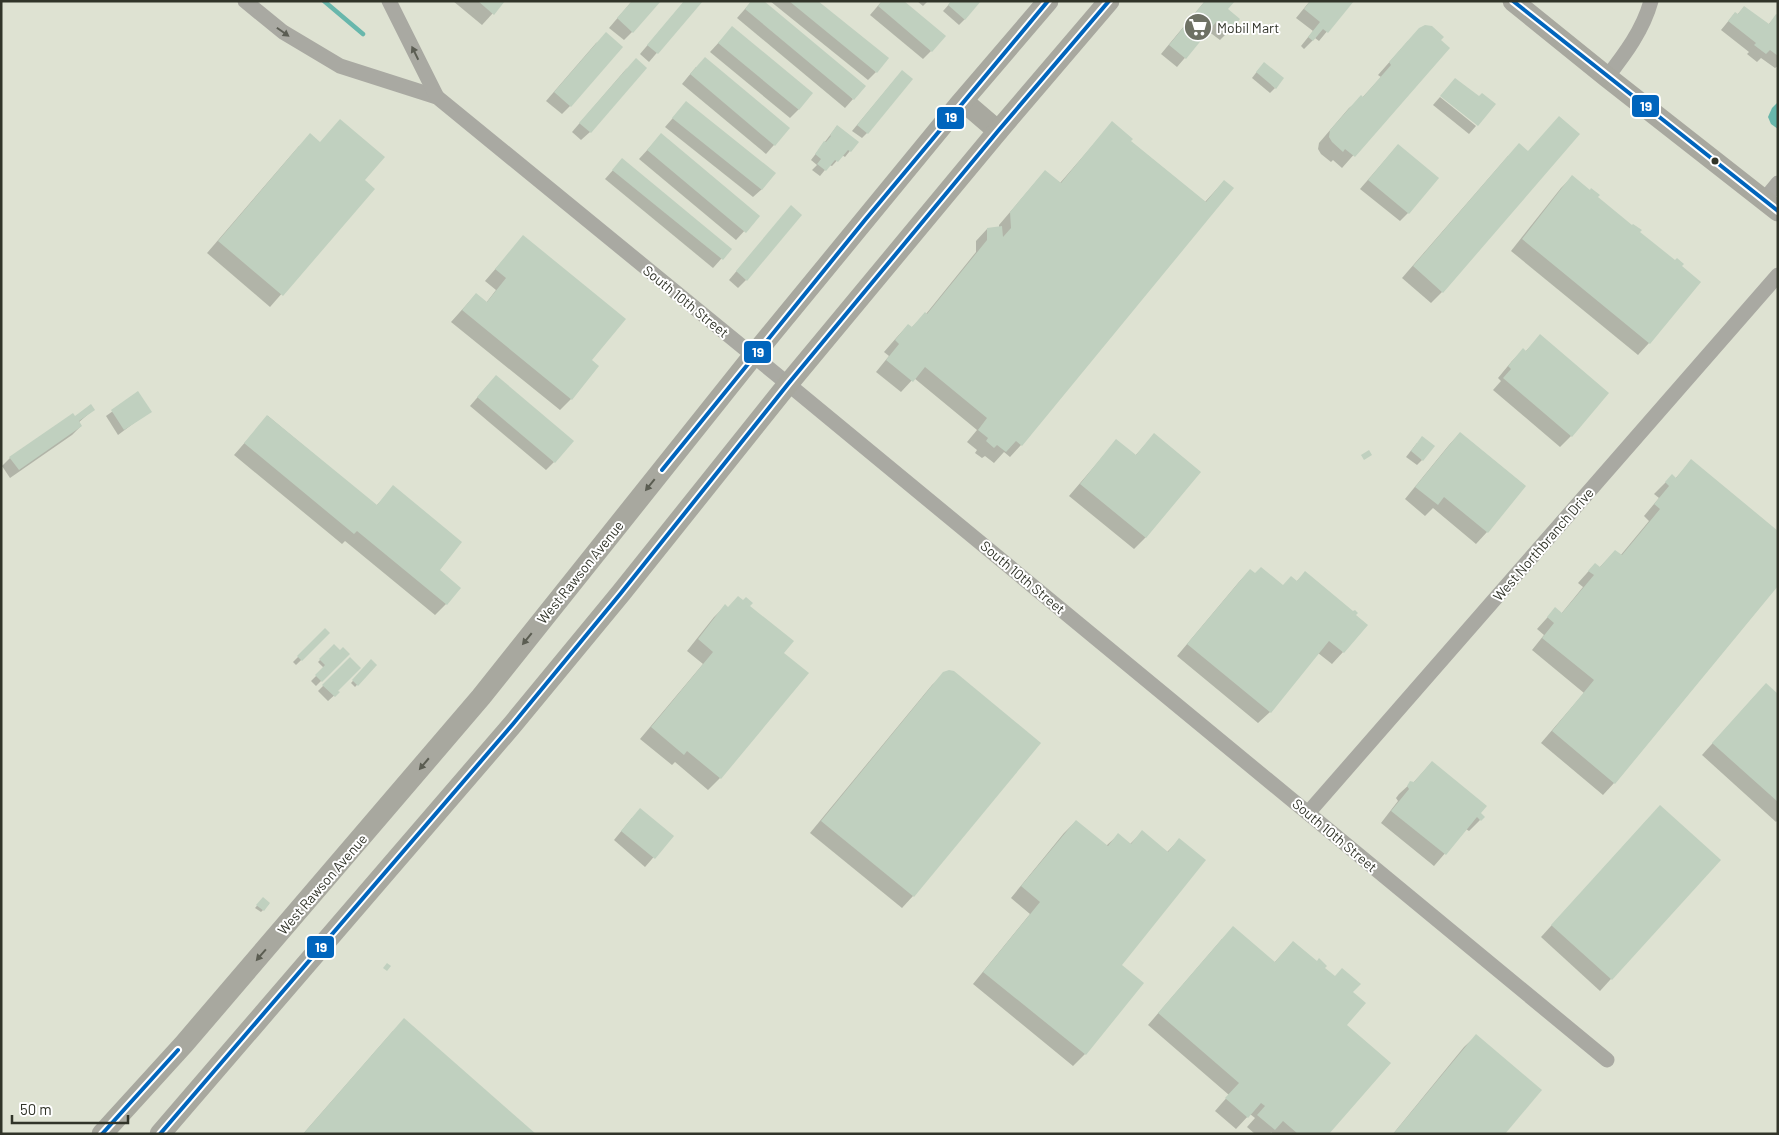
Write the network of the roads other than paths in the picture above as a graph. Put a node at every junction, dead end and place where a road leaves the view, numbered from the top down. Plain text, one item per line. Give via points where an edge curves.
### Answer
1 (245, 1) edge
2 (389, 1) edge
3 (1048, 1) edge
4 (1513, 1) edge
5 (1651, 1) edge
6 (1106, 2) edge
7 (1607, 77) junction
8 (437, 97) junction
9 (963, 101) junction
10 (998, 131) junction
11 (1778, 183) edge
12 (1771, 206) edge
13 (1778, 275) edge
14 (753, 356) junction
15 (788, 384) junction
16 (1308, 813) junction
17 (1607, 1060) dead end
18 (102, 1134) edge
19 (160, 1134) edge

1 -> 8 street, South 10th Street via 283,32 340,66
8 -> 2 street, South 10th Street
3 - 9 main road, West Rawson Avenue
4 - 7 main road
5 - 7 street via 1627,51
6 - 10 main road
7 - 12 main road
8 - 14 street, South 10th Street
9 - 10 main road
9 - 14 main road, West Rawson Avenue
10 - 15 main road
11 - 12 street
13 - 16 street, West Northbranch Drive
14 - 15 street, South 10th Street
14 -> 18 main road, West Rawson Avenue via 474,704 184,1044
15 - 16 street, South 10th Street
15 - 19 main road via 513,724
16 - 17 street, South 10th Street

